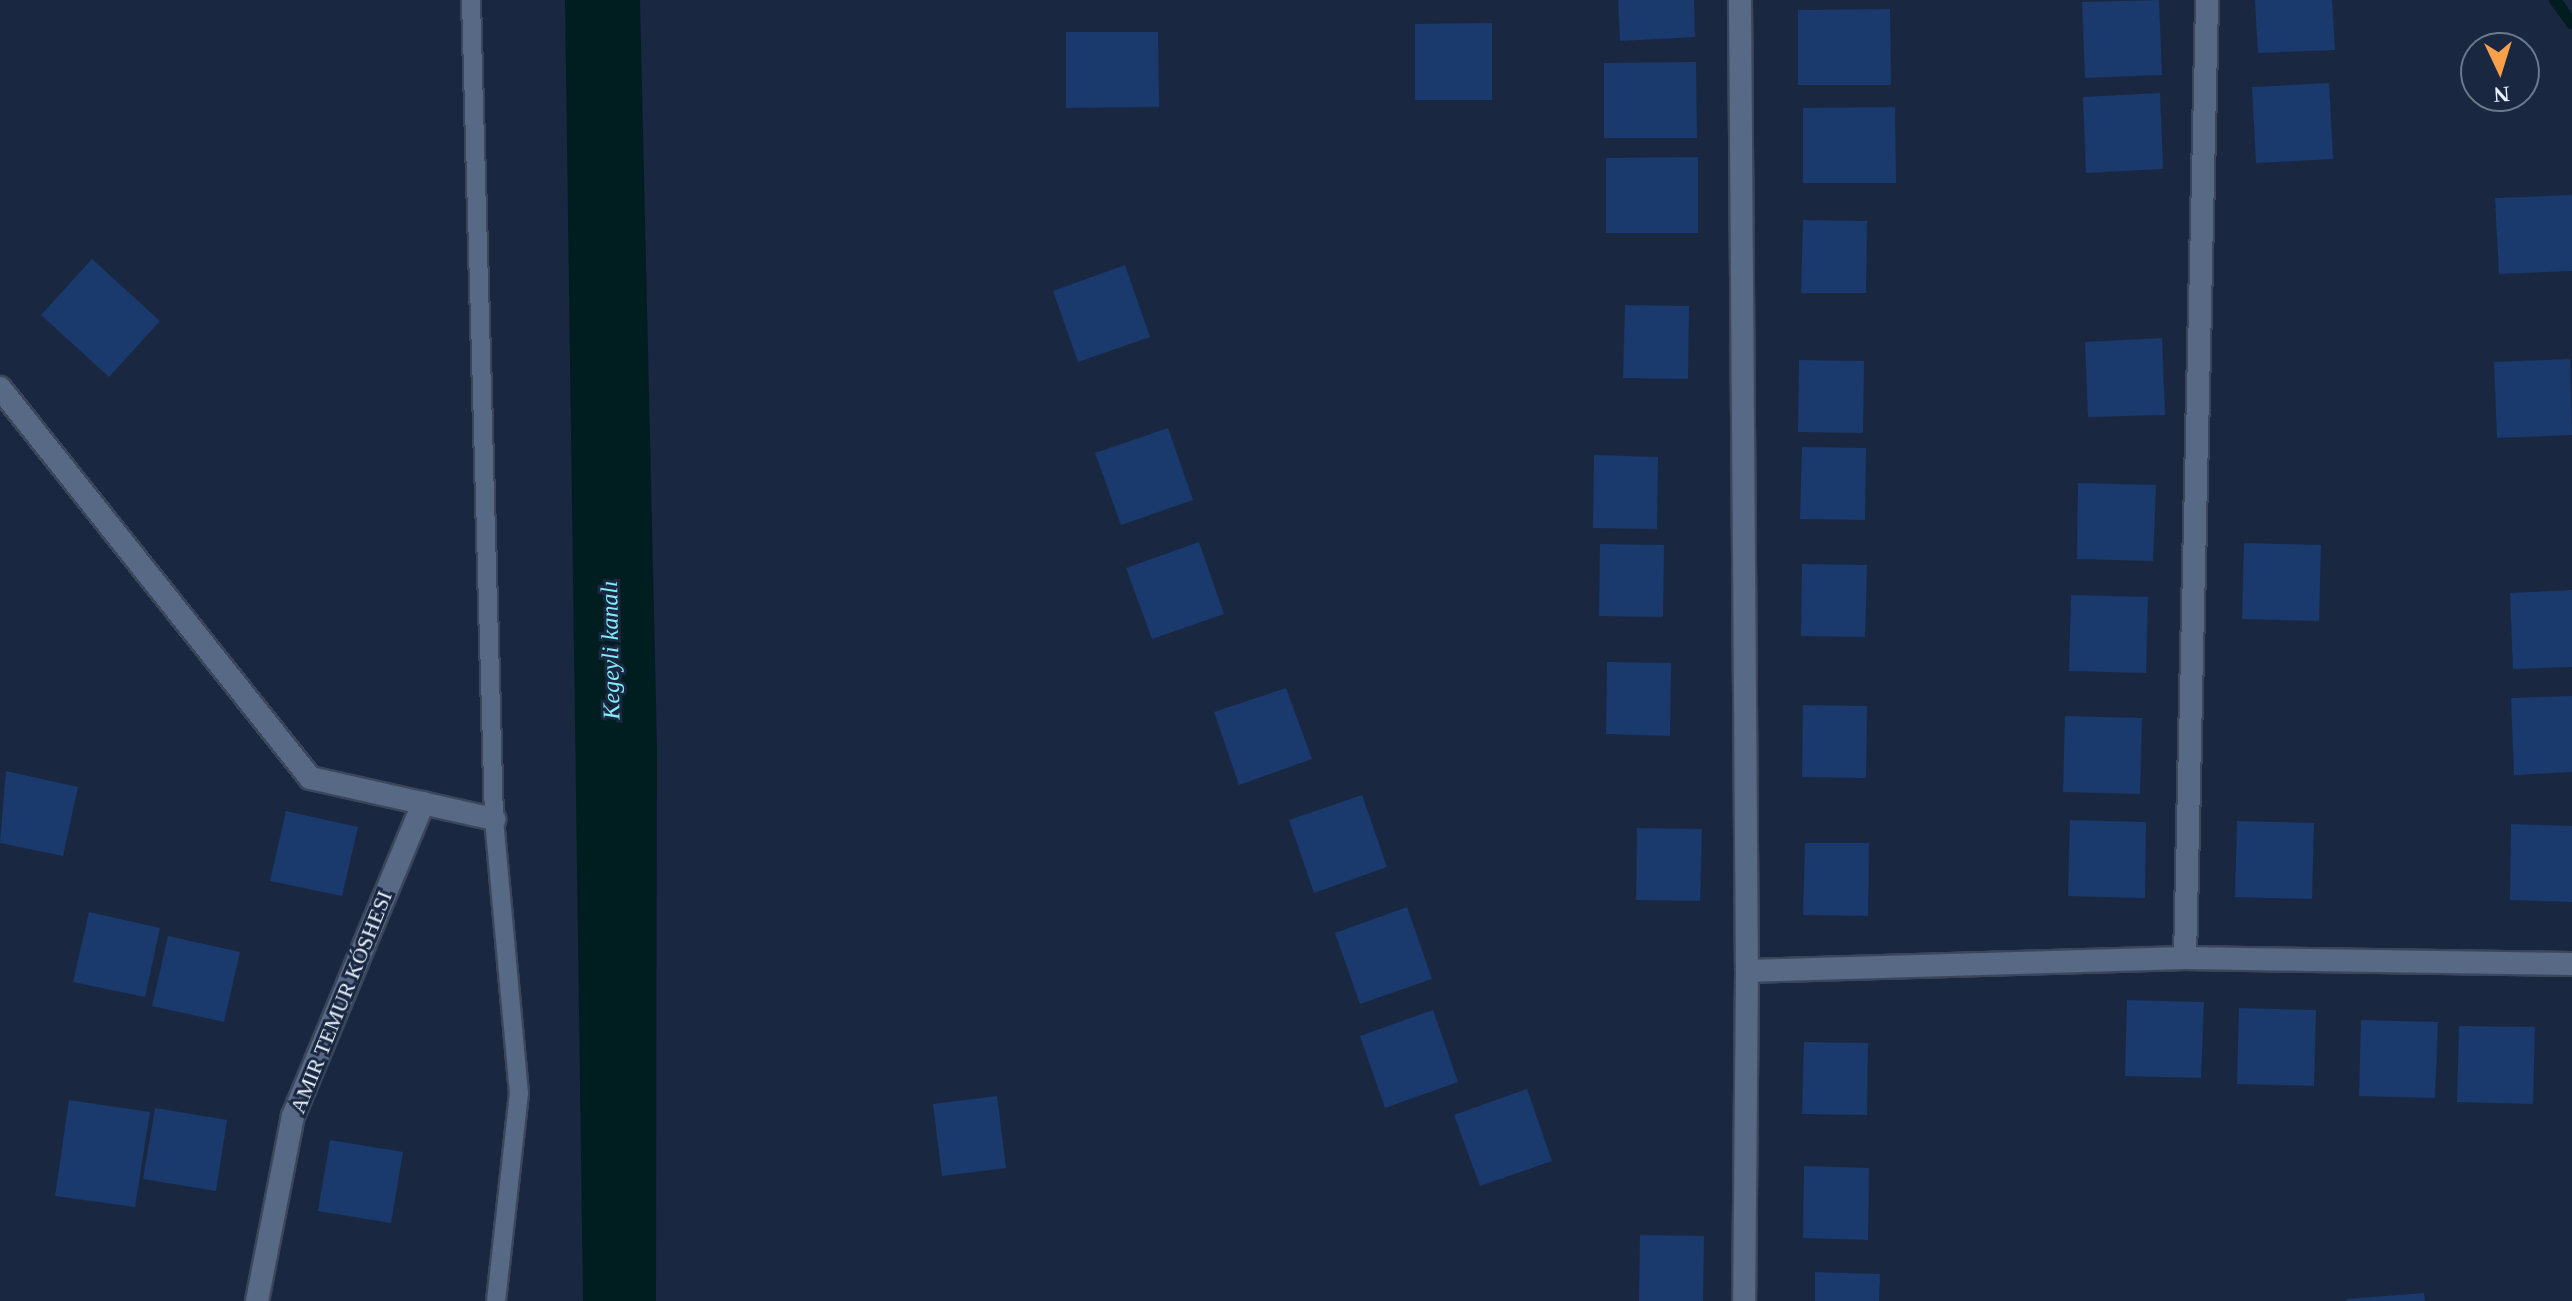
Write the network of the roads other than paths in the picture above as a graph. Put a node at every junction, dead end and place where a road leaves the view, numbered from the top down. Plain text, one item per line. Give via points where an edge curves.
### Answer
1 (471, 0) edge
2 (1740, 0) edge
3 (2207, 0) edge
4 (0, 388) edge
5 (423, 803) junction
6 (494, 819) junction
7 (2185, 958) junction
8 (2572, 964) edge
9 (1747, 971) junction
10 (257, 1301) edge
11 (496, 1301) edge
12 (1744, 1301) edge

1 - 6 lane
2 - 9 street
3 - 7 street
4 - 5 street via 310,778
5 - 6 street
5 - 10 street, AMIR TEMUR KÓSHESI via 293,1116
6 - 11 lane via 519,1093
7 - 8 street
7 - 9 street
9 - 12 street

